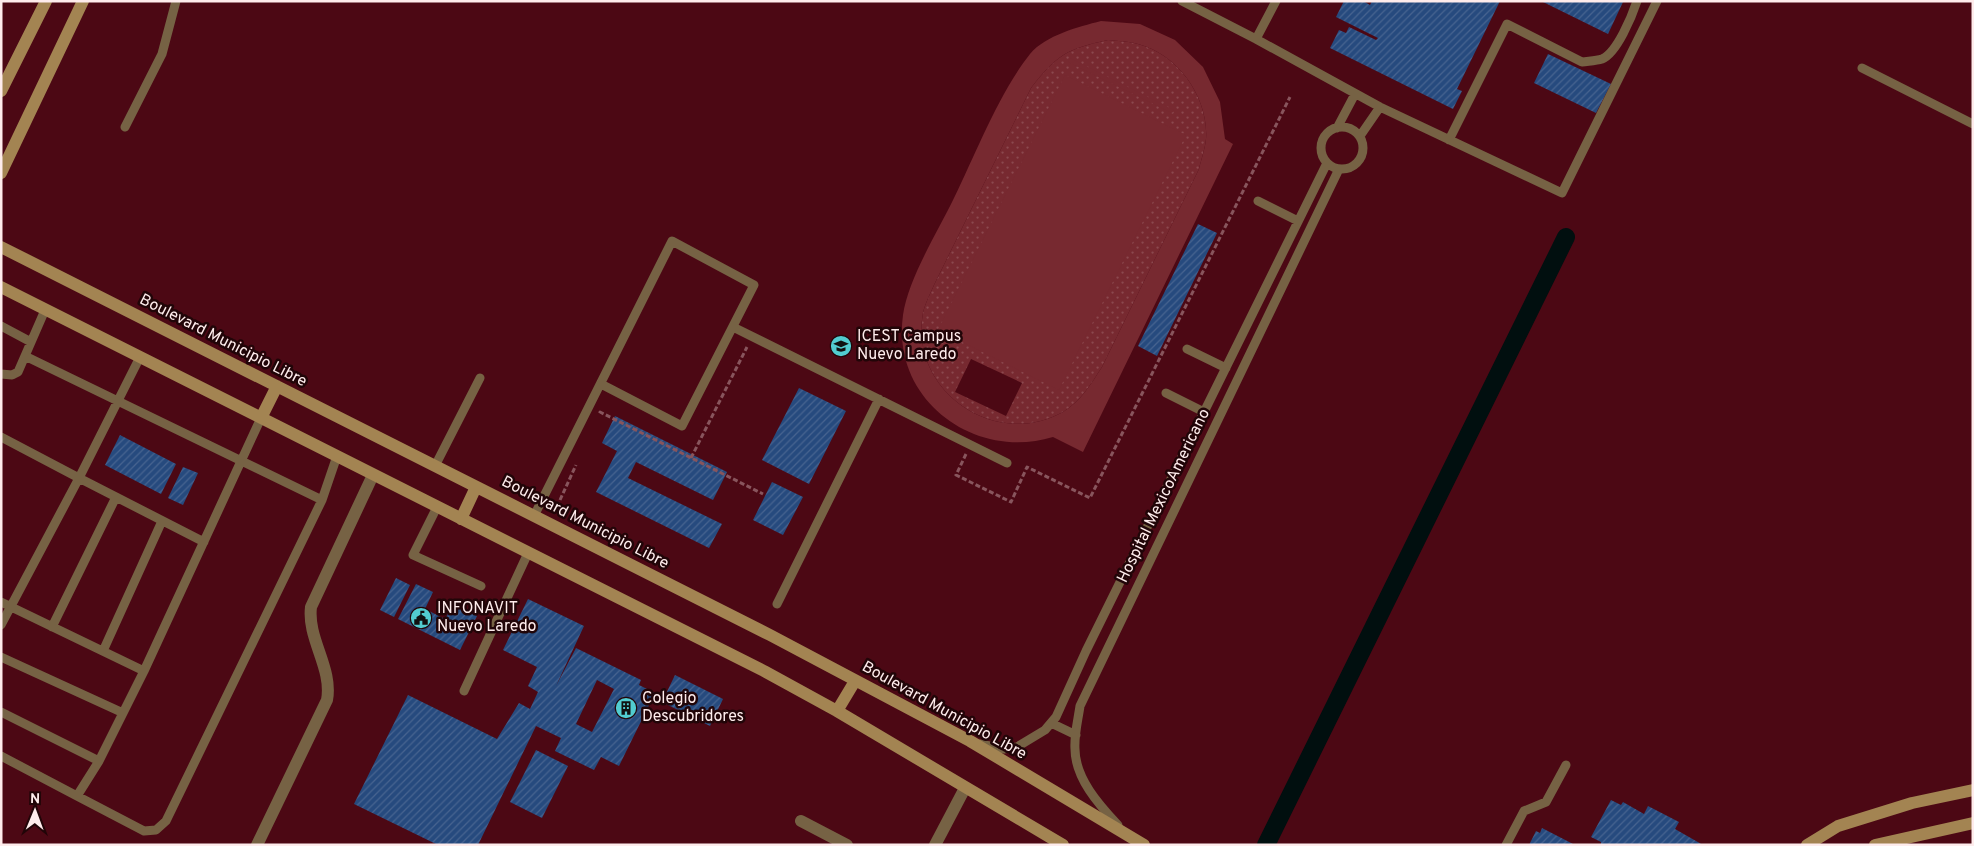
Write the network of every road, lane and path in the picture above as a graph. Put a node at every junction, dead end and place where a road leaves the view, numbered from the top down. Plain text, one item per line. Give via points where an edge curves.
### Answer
1 (46, 1) edge
2 (83, 1) edge
3 (176, 1) edge
4 (1182, 1) edge
5 (1276, 1) edge
6 (1638, 1) edge
7 (1657, 1) edge
8 (1256, 39) junction
9 (1862, 68) dead end
10 (1, 91) edge
11 (1355, 94) junction
12 (1290, 98) dead end
13 (1380, 107) junction
14 (1973, 124) edge
15 (125, 127) dead end
16 (1337, 128) junction
17 (1360, 136) junction
18 (1449, 140) junction
19 (1327, 163) junction
20 (1339, 168) junction
21 (1, 173) edge
22 (1258, 201) dead end
23 (1298, 221) junction
24 (1, 247) edge
25 (1284, 249) junction
26 (1297, 256) junction
27 (1, 288) edge
28 (45, 310) junction
29 (1, 326) edge
30 (733, 327) junction
31 (31, 342) junction
32 (1187, 349) dead end
33 (756, 350) dead end
34 (25, 356) junction
35 (140, 357) junction
36 (1227, 365) junction
37 (1242, 369) junction
38 (1, 374) edge
39 (480, 378) dead end
40 (601, 384) junction
41 (277, 386) junction
42 (1166, 392) dead end
43 (879, 400) junction
44 (117, 403) junction
45 (1204, 412) junction
46 (261, 418) junction
47 (596, 421) dead end
48 (1, 438) edge
49 (958, 450) dead end
50 (337, 456) junction
51 (580, 456) dead end
52 (691, 458) junction
53 (242, 460) junction
54 (1006, 463) dead end
55 (435, 466) junction
56 (373, 474) junction
57 (79, 478) junction
58 (476, 487) junction
59 (763, 494) dead end
60 (116, 497) junction
61 (322, 500) junction
62 (560, 500) dead end
63 (437, 507) junction
64 (534, 516) junction
65 (461, 519) junction
66 (162, 521) junction
67 (204, 542) junction
68 (528, 552) junction
69 (1135, 552) junction
70 (1149, 561) junction
71 (481, 586) dead end
72 (1, 602) edge
73 (777, 604) dead end
74 (10, 607) junction
75 (1, 624) edge
76 (52, 627) junction
77 (103, 651) junction
78 (1, 657) edge
79 (144, 671) junction
80 (855, 681) junction
81 (464, 691) dead end
82 (837, 711) junction
83 (1, 712) edge
84 (121, 712) junction
85 (1051, 723) junction
86 (1076, 735) junction
87 (970, 741) junction
88 (1, 756) edge
89 (99, 761) junction
90 (1566, 765) dead end
91 (965, 788) junction
92 (1973, 790) edge
93 (77, 796) junction
94 (801, 821) dead end
95 (1973, 823) edge
96 (1127, 834) junction
97 (257, 845) edge
98 (847, 845) edge
99 (935, 845) edge
100 (1063, 845) edge
101 (1144, 845) edge
102 (1506, 845) edge
103 (1806, 845) edge
104 (1875, 845) edge

1 - 10 main road
2 - 21 main road
3 - 15 lane via 162,54
4 - 8 lane
5 - 8 lane
6 - 18 lane via 1616,46 1608,55 1595,61 1582,62 1506,24
7 - 18 lane via 1562,193
8 - 11 lane
9 - 14 lane
11 - 13 lane
11 - 16 lane
12 - 49 path via 1090,498 1027,467 1011,502 956,475 966,454
13 - 17 lane
13 - 18 lane
16 - 17 lane via 1348,128
16 - 19 lane via 1328,132 1321,144
17 - 20 lane via 1361,156 1352,166
19 - 20 lane
19 - 23 lane, Hospital MexicoAmericano
20 - 26 lane, Hospital MexicoAmericano
22 - 23 lane
23 - 25 lane, Hospital MexicoAmericano
24 - 41 main road, Boulevard Municipio Libre
25 - 26 lane
25 - 36 lane, Hospital MexicoAmericano
26 - 37 lane, Hospital MexicoAmericano
27 - 28 main road
28 - 31 lane
28 - 35 main road
29 - 31 lane
30 - 40 lane via 682,426
30 - 40 lane via 754,285 672,241
30 - 43 lane
31 - 34 lane
32 - 36 lane
33 - 52 path via 748,345
34 - 38 lane via 18,372
34 - 44 lane
35 - 44 lane
35 - 46 main road
36 - 37 lane
36 - 45 lane, Hospital MexicoAmericano
37 - 70 lane, Hospital MexicoAmericano
39 - 55 lane
40 - 64 lane
41 - 46 main road
41 - 55 main road, Boulevard Municipio Libre
42 - 45 lane
43 - 54 lane
43 - 73 lane
44 - 53 lane
44 - 57 lane
45 - 69 lane, Hospital MexicoAmericano
46 - 50 main road
46 - 53 lane
47 - 52 path via 600,412
48 - 57 lane
50 - 56 main road
50 - 61 lane
51 - 62 path
52 - 59 path
53 - 61 lane
53 - 67 lane
55 - 58 main road, Boulevard Municipio Libre
56 - 63 main road
56 - 97 street via 312,607 310,619 328,680 327,700
57 - 60 lane
57 - 74 lane
58 - 64 main road, Boulevard Municipio Libre
58 - 65 main road
60 - 66 lane
60 - 76 lane
61 - 93 lane via 166,821 156,830 144,831
63 - 65 main road
63 - 71 lane via 413,555
64 - 80 main road, Boulevard Municipio Libre
65 - 68 main road
66 - 67 lane
66 - 77 lane
67 - 79 lane
68 - 81 lane
68 - 82 main road
69 - 70 lane
69 - 85 lane, Hospital MexicoAmericano
70 - 86 lane, Hospital MexicoAmericano via 1080,706
72 - 74 lane
74 - 75 lane
74 - 76 lane
76 - 77 lane
77 - 79 lane
78 - 84 lane
79 - 84 lane
80 - 82 main road
80 - 87 main road, Boulevard Municipio Libre
82 - 91 main road
83 - 89 lane
84 - 89 lane
85 - 86 lane
85 - 87 lane, Hospital MexicoAmericano via 1033,739 1017,747 1004,749
86 - 96 lane, Hospital MexicoAmericano via 1074,751 1084,780 1102,810
87 - 96 main road, Boulevard Municipio Libre
88 - 93 lane
89 - 93 lane
90 - 102 lane via 1546,802 1524,811
91 - 99 street
91 - 100 main road
92 - 103 main road via 1912,803 1856,820 1838,826
94 - 98 street
95 - 104 main road
96 - 101 main road, Boulevard Municipio Libre

